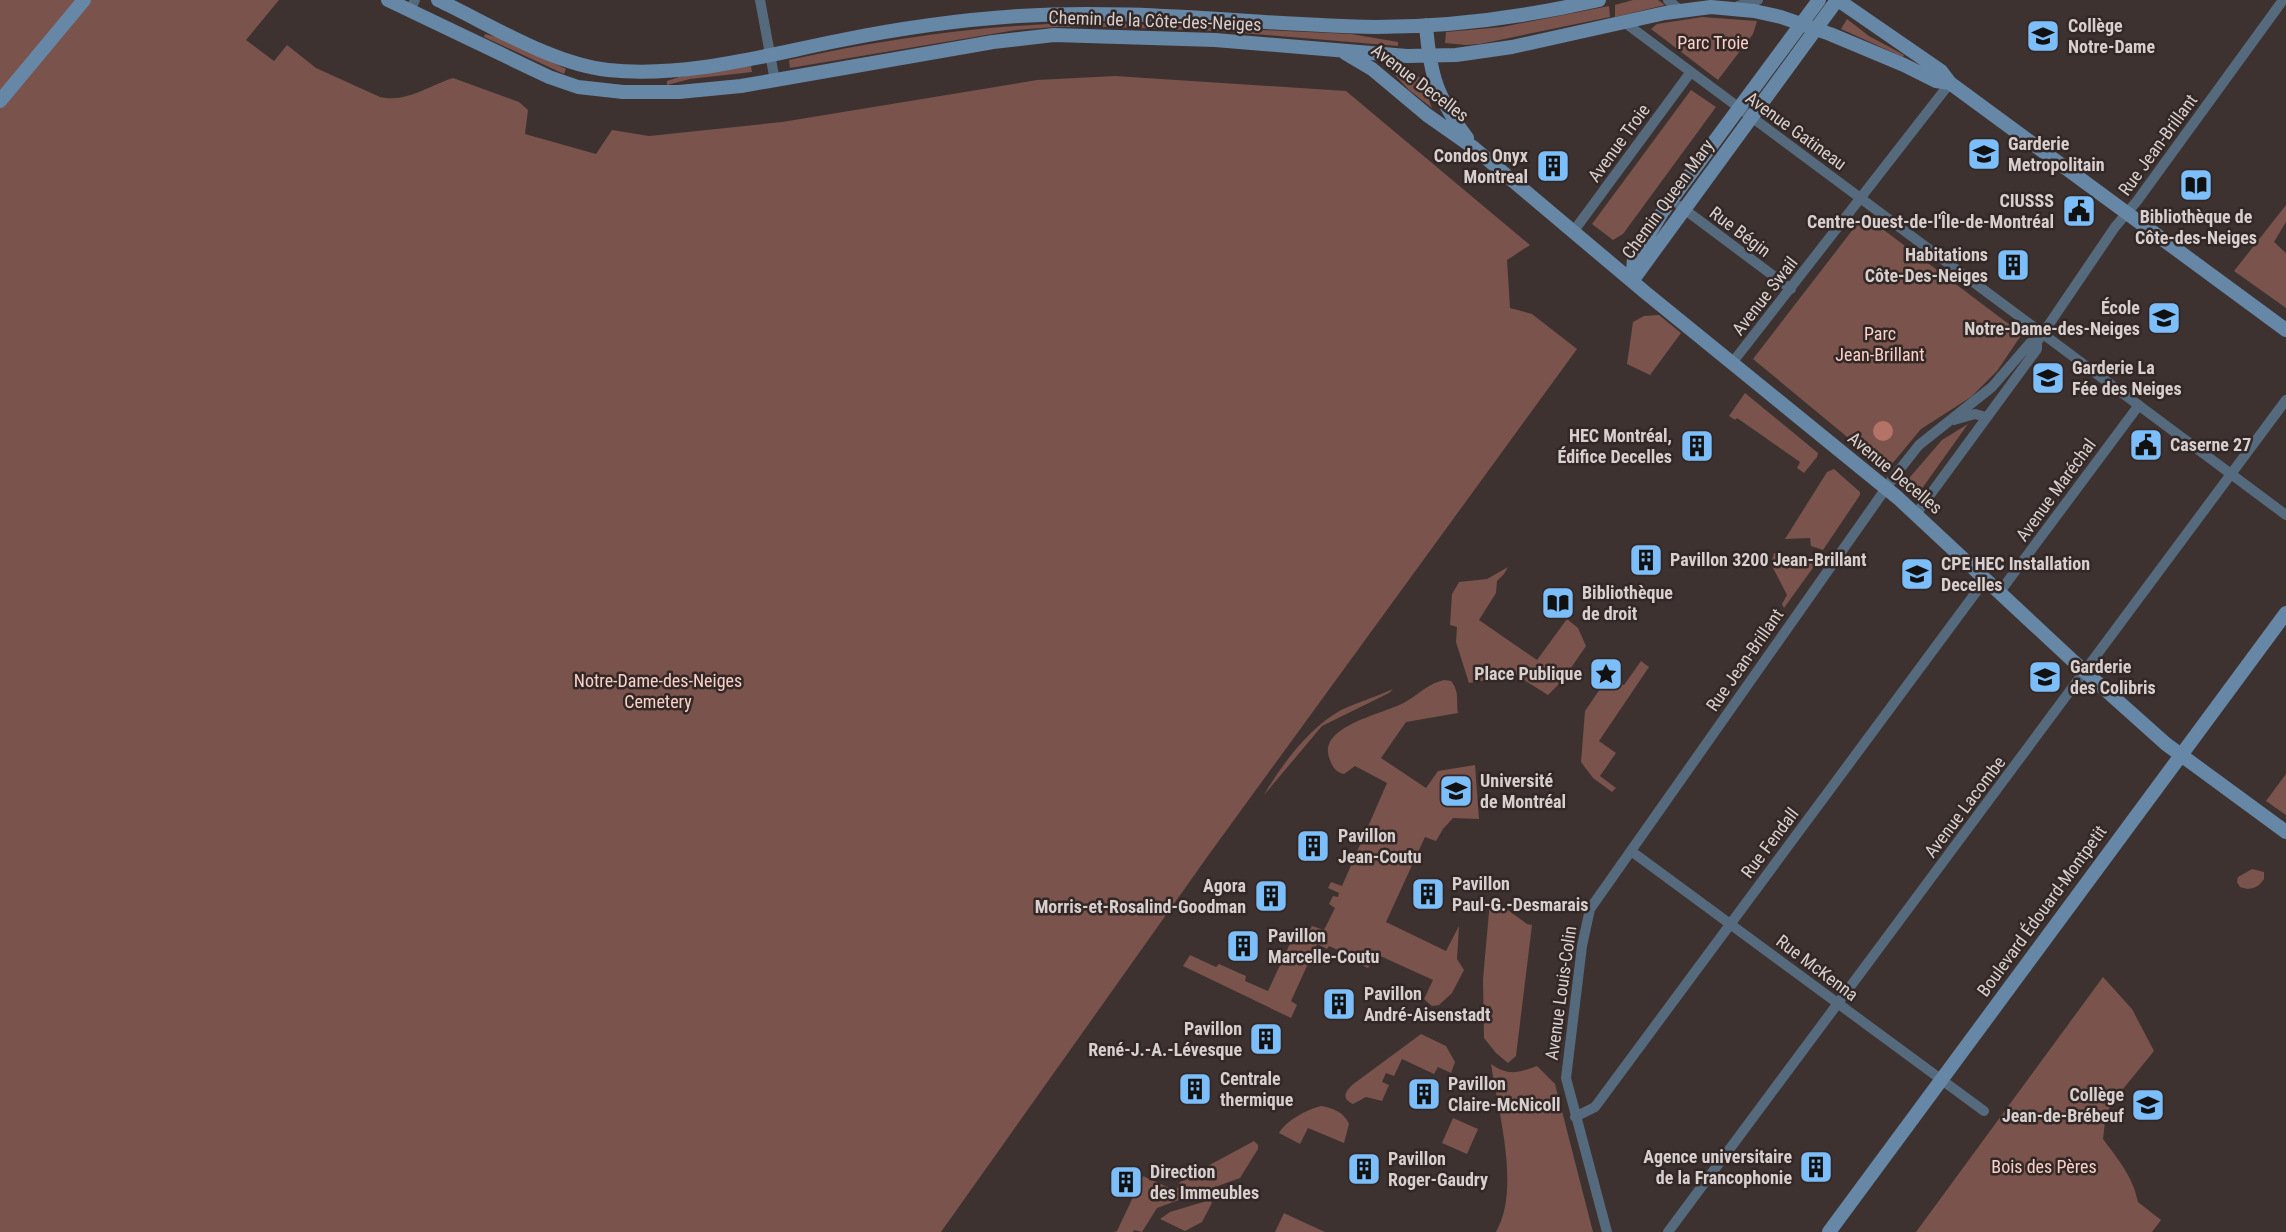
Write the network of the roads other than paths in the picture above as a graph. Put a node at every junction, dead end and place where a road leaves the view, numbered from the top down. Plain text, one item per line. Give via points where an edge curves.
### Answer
1 (84, 0) edge
2 (388, 0) edge
3 (438, 0) edge
4 (760, 0) edge
5 (1668, 0) edge
6 (1758, 0) edge
7 (1819, 0) edge
8 (1838, 0) edge
9 (2283, 0) edge
10 (1594, 1) edge
11 (412, 5) edge
12 (1730, 8) junction
13 (1680, 10) junction
14 (1624, 22) junction
15 (1800, 23) junction
16 (1426, 25) junction
17 (1816, 29) junction
18 (1342, 51) junction
19 (770, 55) junction
20 (1429, 56) junction
21 (1690, 73) junction
22 (775, 81) junction
23 (1950, 83) junction
24 (0, 101) edge
25 (1738, 108) junction
26 (1751, 117) junction
27 (1474, 148) junction
28 (1861, 199) junction
29 (1671, 200) junction
30 (1685, 210) junction
31 (2127, 213) junction
32 (1573, 232) junction
33 (1632, 281) junction
34 (1791, 289) junction
35 (2286, 330) edge
36 (2039, 338) junction
37 (1732, 363) junction
38 (2286, 400) edge
39 (2138, 405) junction
40 (1986, 417) junction
41 (1950, 421) junction
42 (2231, 473) junction
43 (1885, 488) junction
44 (1916, 514) junction
45 (2286, 515) edge
46 (1985, 580) junction
47 (1999, 593) junction
48 (2286, 612) edge
49 (2085, 671) junction
50 (2181, 755) junction
51 (2286, 832) edge
52 (1631, 851) junction
53 (1730, 923) junction
54 (1838, 1004) junction
55 (1941, 1080) junction
56 (1984, 1111) dead end
57 (1575, 1117) junction
58 (1607, 1232) edge
59 (1668, 1232) edge
60 (1829, 1232) edge

1 - 24 main road
2 - 11 main road, Chemin de la Côte-des-Neiges
3 - 19 main road, Chemin de la Côte-des-Neiges via 553,55 595,68 671,70
4 - 19 street
5 - 13 street
6 - 12 street, Chemin de la Côte-des-Neiges
7 - 15 main road, Chemin Queen Mary
8 - 17 main road, Chemin Queen Mary
8 - 23 main road, Chemin de la Côte-des-Neiges via 1941,71
9 - 31 street, Rue Jean-Brillant
10 - 16 main road, Chemin de la Côte-des-Neiges via 1497,20
11 - 22 main road, Chemin de la Côte-des-Neiges via 541,73 586,88 670,93
12 - 13 main road, Chemin de la Côte-des-Neiges
12 - 15 main road, Chemin de la Côte-des-Neiges
13 - 14 main road, Chemin de la Côte-des-Neiges
14 - 20 main road, Chemin de la Côte-des-Neiges via 1501,50
14 - 21 street, Avenue Gatineau
15 - 17 main road, Chemin de la Côte-des-Neiges
15 - 25 main road, Chemin Queen Mary
16 - 19 main road, Chemin de la Côte-des-Neiges via 1030,15 875,34
16 - 20 main road, Avenue Decelles
17 - 23 main road, Chemin de la Côte-des-Neiges
17 - 26 main road, Chemin Queen Mary
18 - 20 main road, Chemin de la Côte-des-Neiges
18 - 22 main road, Chemin de la Côte-des-Neiges via 1215,40 1054,35
18 - 27 main road, Avenue Decelles
19 - 22 street
20 - 27 main road, Avenue Decelles via 1442,101
21 - 25 street, Avenue Gatineau
21 - 32 street, Avenue Troie
23 - 28 street, Avenue Swail
23 - 31 main road, Chemin de la Côte-des-Neiges
25 - 26 street, Avenue Gatineau
25 - 29 main road, Chemin Queen Mary
26 - 28 street, Avenue Gatineau
26 - 30 main road, Chemin Queen Mary
27 - 32 main road, Avenue Decelles
28 - 34 street, Avenue Swail
28 - 36 street, Avenue Gatineau
29 - 30 street, Rue Bégin
29 - 33 main road, Chemin Queen Mary via 1634,259
30 - 33 main road, Chemin Queen Mary
30 - 34 street, Rue Bégin
31 - 35 main road, Chemin de la Côte-des-Neiges
31 - 36 street, Rue Jean-Brillant
32 - 33 main road, Avenue Decelles
33 - 37 main road, Avenue Decelles
34 - 37 street, Avenue Swail
36 - 39 street, Avenue Gatineau
36 - 40 street, Rue Jean-Brillant via 2036,349
36 - 41 street, Rue Jean-Brillant via 1992,387
37 - 43 main road, Avenue Decelles
38 - 42 street, Avenue Lacombe
39 - 42 street, Avenue Gatineau
39 - 47 street, Avenue Maréchal
40 - 41 street via 1975,414
40 - 44 street, Rue Jean-Brillant
41 - 43 street, Rue Jean-Brillant via 1919,445
42 - 45 street, Avenue Gatineau
42 - 49 street, Avenue Lacombe
43 - 44 main road, Avenue Decelles
43 - 52 street, Rue Jean-Brillant
44 - 46 main road, Avenue Decelles
46 - 47 main road, Avenue Decelles
46 - 53 street, Rue Fendall
47 - 49 main road, Avenue Decelles
48 - 50 main road, Boulevard Édouard-Montpetit
49 - 50 main road, Avenue Decelles
49 - 54 street, Avenue Lacombe
50 - 51 main road, Avenue Decelles
50 - 55 main road, Boulevard Édouard-Montpetit
52 - 53 street, Rue McKenna
52 - 57 street, Avenue Louis-Colin via 1590,909 1585,926 1566,1071
53 - 54 street, Rue McKenna
53 - 57 street, Rue Fendall via 1595,1107
54 - 55 street, Rue McKenna
54 - 59 street, Avenue Lacombe
55 - 56 street, Rue McKenna
55 - 60 main road, Boulevard Édouard-Montpetit
57 - 58 street, Avenue Louis-Colin

